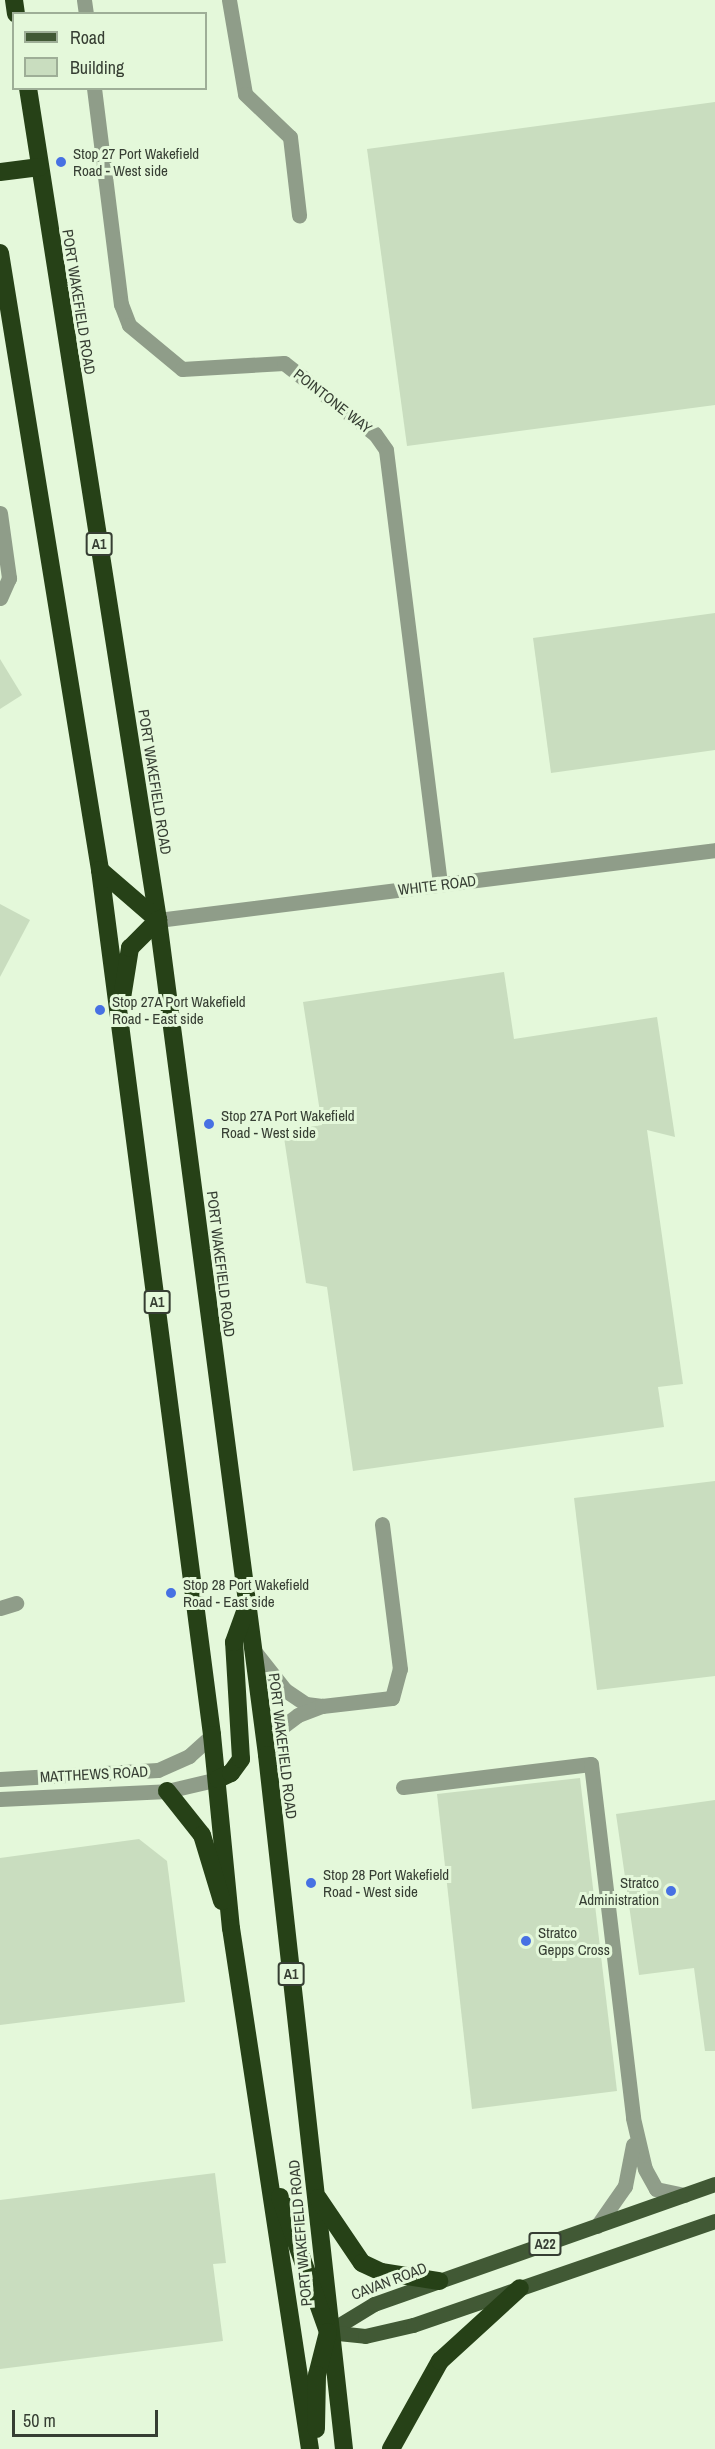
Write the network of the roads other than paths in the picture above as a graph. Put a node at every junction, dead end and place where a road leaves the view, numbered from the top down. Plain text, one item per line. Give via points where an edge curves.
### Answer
1 (229, 0) edge
2 (28, 90) edge
3 (94, 90) edge
4 (40, 168) junction
5 (0, 171) edge
6 (298, 215) dead end
7 (0, 253) edge
8 (0, 513) edge
9 (0, 598) edge
10 (715, 850) edge
11 (100, 870) junction
12 (440, 884) junction
13 (158, 920) junction
14 (119, 1011) junction
15 (381, 1524) dead end
16 (16, 1603) dead end
17 (0, 1608) edge
18 (247, 1608) junction
19 (251, 1647) junction
20 (322, 1706) junction
21 (212, 1735) junction
22 (267, 1755) junction
23 (0, 1779) edge
24 (218, 1779) junction
25 (403, 1787) dead end
26 (167, 1791) junction
27 (0, 1799) edge
28 (231, 1928) junction
29 (633, 2118) junction
30 (260, 2130) junction
31 (715, 2184) edge
32 (315, 2194) junction
33 (684, 2195) junction
34 (715, 2221) edge
35 (597, 2226) junction
36 (439, 2281) junction
37 (520, 2288) junction
38 (328, 2332) junction
39 (310, 2449) edge
40 (316, 2449) edge
41 (344, 2449) edge
42 (391, 2449) edge

1 - 6 street via 245,94 290,137
2 - 4 highway, PORT WAKEFIELD ROAD / A1
3 - 12 street, POINTONE WAY via 121,304 129,325 176,365 192,372 284,363 375,434 386,450
4 - 5 highway
4 - 13 highway, PORT WAKEFIELD ROAD / A1
7 - 11 highway, PORT WAKEFIELD ROAD / A1
8 - 9 street via 9,578
10 - 12 street, WHITE ROAD
11 - 13 highway
11 - 14 highway, PORT WAKEFIELD ROAD / A1
12 - 13 street, WHITE ROAD
13 - 14 highway via 130,948
13 - 18 highway, PORT WAKEFIELD ROAD / A1
14 - 21 highway, PORT WAKEFIELD ROAD / A1
15 - 20 street via 400,1669 392,1698
16 - 17 street
18 - 19 highway, PORT WAKEFIELD ROAD / A1
18 - 24 highway via 234,1642 241,1759 231,1773
19 - 20 street via 285,1690 306,1704
19 - 22 highway, PORT WAKEFIELD ROAD / A1
20 - 22 street via 288,1721
21 - 23 street, MATTHEWS ROAD via 189,1756 158,1770
21 - 24 highway, PORT WAKEFIELD ROAD / A1
22 - 32 highway, PORT WAKEFIELD ROAD / A1
24 - 26 street, MATTHEWS ROAD
24 - 28 highway, PORT WAKEFIELD ROAD / A1
25 - 29 street via 591,1764
26 - 27 street, MATTHEWS ROAD
26 - 28 highway via 206,1844
28 - 30 highway, PORT WAKEFIELD ROAD / A1
29 - 33 street via 645,2169 656,2189
29 - 35 street via 633,2163 626,2186
30 - 38 highway
30 - 39 highway, PORT WAKEFIELD ROAD / A1
31 - 33 main road, CAVAN ROAD / A22
32 - 36 highway via 362,2264 381,2272
32 - 38 highway, PORT WAKEFIELD ROAD / A1
33 - 35 main road, CAVAN ROAD / A22
34 - 37 main road, A22
35 - 36 main road, CAVAN ROAD / A22
36 - 38 main road, CAVAN ROAD / A22 via 366,2308
37 - 38 main road via 376,2334
37 - 42 highway via 440,2361
38 - 40 highway via 317,2376
38 - 41 highway, PORT WAKEFIELD ROAD / A1

